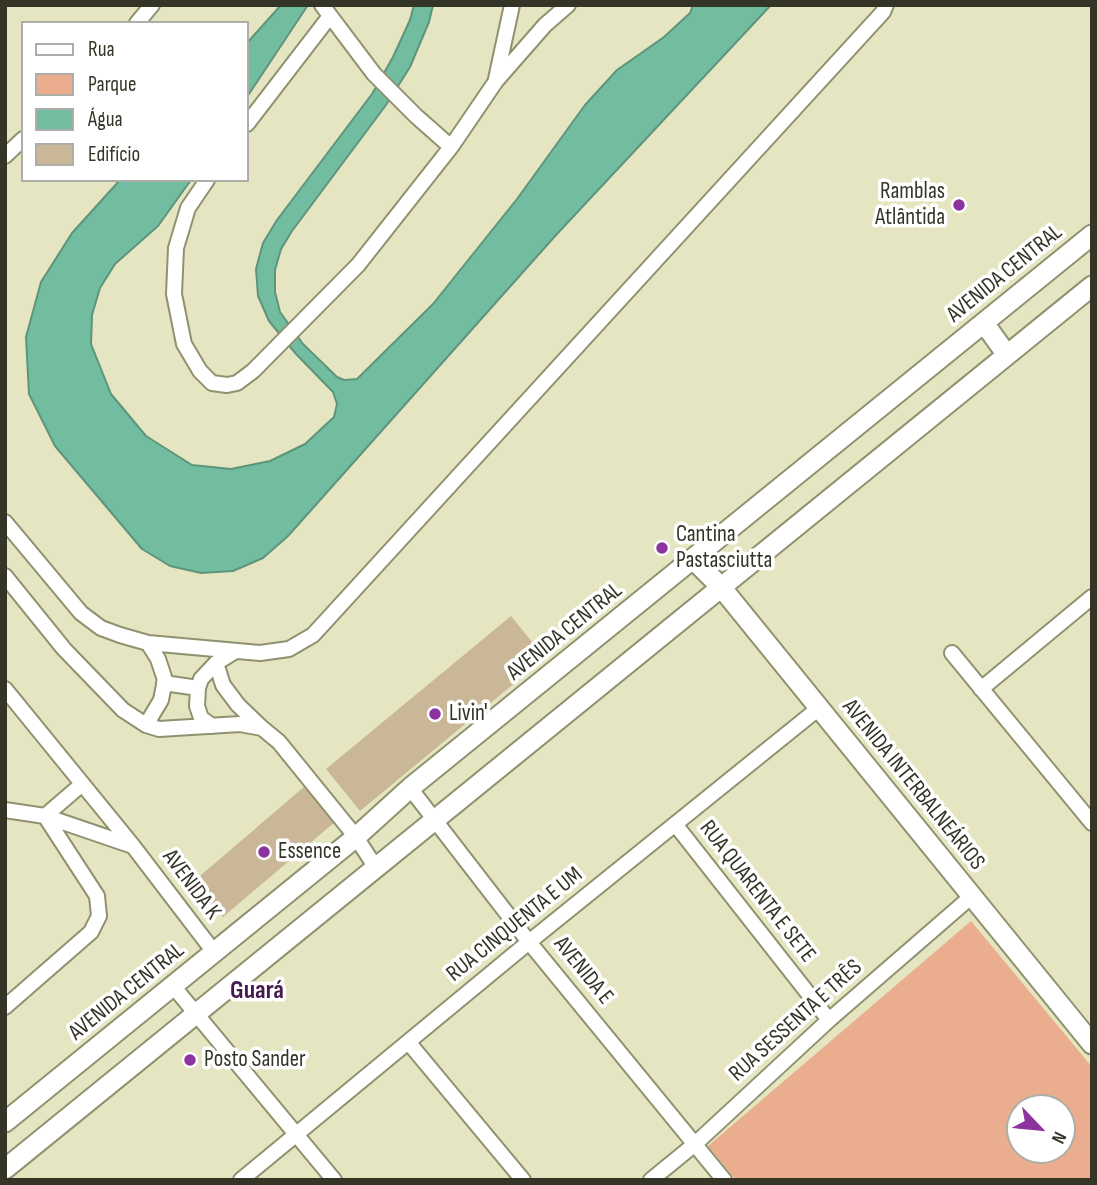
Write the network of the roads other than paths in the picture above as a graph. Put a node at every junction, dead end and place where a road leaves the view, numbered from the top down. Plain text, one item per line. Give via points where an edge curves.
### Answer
1 (152, 5) edge
2 (512, 5) edge
3 (568, 5) edge
4 (886, 5) edge
5 (326, 11) edge
6 (139, 21) edge
7 (495, 81) junction
8 (248, 123) edge
9 (21, 141) edge
10 (451, 147) junction
11 (5, 156) edge
12 (206, 182) edge
13 (1092, 235) edge
14 (1092, 286) edge
15 (984, 323) junction
16 (1007, 355) junction
17 (5, 522) edge
18 (693, 559) junction
19 (5, 576) edge
20 (721, 587) junction
21 (1091, 600) edge
22 (148, 643) junction
23 (234, 652) junction
24 (952, 653) dead end
25 (216, 663) junction
26 (164, 683) junction
27 (198, 688) junction
28 (5, 689) edge
29 (981, 689) junction
30 (819, 708) junction
31 (146, 724) junction
32 (212, 726) junction
33 (262, 728) junction
34 (81, 785) junction
35 (410, 788) junction
36 (5, 810) edge
37 (45, 816) junction
38 (434, 821) junction
39 (1092, 823) edge
40 (675, 824) junction
41 (356, 837) junction
42 (133, 846) junction
43 (376, 867) junction
44 (972, 896) junction
45 (529, 942) junction
46 (214, 952) junction
47 (173, 986) junction
48 (5, 1007) edge
49 (196, 1014) junction
50 (829, 1020) junction
51 (409, 1043) junction
52 (1092, 1044) edge
53 (5, 1122) edge
54 (297, 1135) junction
55 (695, 1144) junction
56 (5, 1169) edge
57 (241, 1180) edge
58 (334, 1180) edge
59 (523, 1180) edge
60 (651, 1180) edge
61 (724, 1180) edge

1 - 6 street
2 - 7 street
3 - 7 street
4 - 23 street via 313,635 289,649
5 - 8 street
5 - 10 street via 374,74
7 - 10 street
9 - 11 street
10 - 12 street via 358,265 253,371 227,386 212,383 184,344 174,294 176,248 188,208
13 - 15 main road, AVENIDA CENTRAL
14 - 16 main road
15 - 16 main road
15 - 18 main road, AVENIDA CENTRAL
16 - 20 main road
17 - 22 street via 81,612 101,628
18 - 20 main road, AVENIDA INTERBALNEÁRIOS
18 - 35 main road, AVENIDA CENTRAL
19 - 31 street via 64,649 123,710
20 - 30 main road, AVENIDA INTERBALNEÁRIOS
20 - 38 main road
21 - 29 street
22 - 23 street
22 - 26 street
23 - 25 street
24 - 29 street
25 - 27 street
25 - 33 street via 223,685
26 - 27 street
26 - 31 street via 162,700
27 - 32 street via 201,718
28 - 34 street, AVENIDA K
29 - 39 street
30 - 40 street, RUA CINQUENTA E UM
30 - 44 main road, AVENIDA INTERBALNEÁRIOS
31 - 32 street via 159,729
32 - 33 street
33 - 41 street via 279,742
34 - 37 street
34 - 42 street, AVENIDA K
35 - 38 street, AVENIDA E
35 - 41 main road, AVENIDA CENTRAL
36 - 37 street, AVENIDA K
37 - 42 street, AVENIDA K
37 - 48 street via 97,896 99,916 91,932
38 - 43 main road
38 - 45 street, AVENIDA E
40 - 45 street, RUA CINQUENTA E UM
40 - 50 street, RUA QUARENTA E SETE
41 - 43 street
41 - 46 main road, AVENIDA CENTRAL
42 - 46 street, AVENIDA K
43 - 49 main road
44 - 50 street, RUA SESSENTA E TRÊS
44 - 52 main road, AVENIDA INTERBALNEÁRIOS
45 - 51 street, RUA CINQUENTA E UM
45 - 55 street, AVENIDA E
46 - 47 main road, AVENIDA CENTRAL
47 - 49 street
47 - 53 main road, AVENIDA CENTRAL
49 - 54 street
49 - 56 main road
50 - 55 street, RUA SESSENTA E TRÊS
51 - 54 street, RUA CINQUENTA E UM
51 - 59 street
54 - 57 street, RUA CINQUENTA E UM
54 - 58 street
55 - 60 street, RUA SESSENTA E TRÊS
55 - 61 street, AVENIDA E

